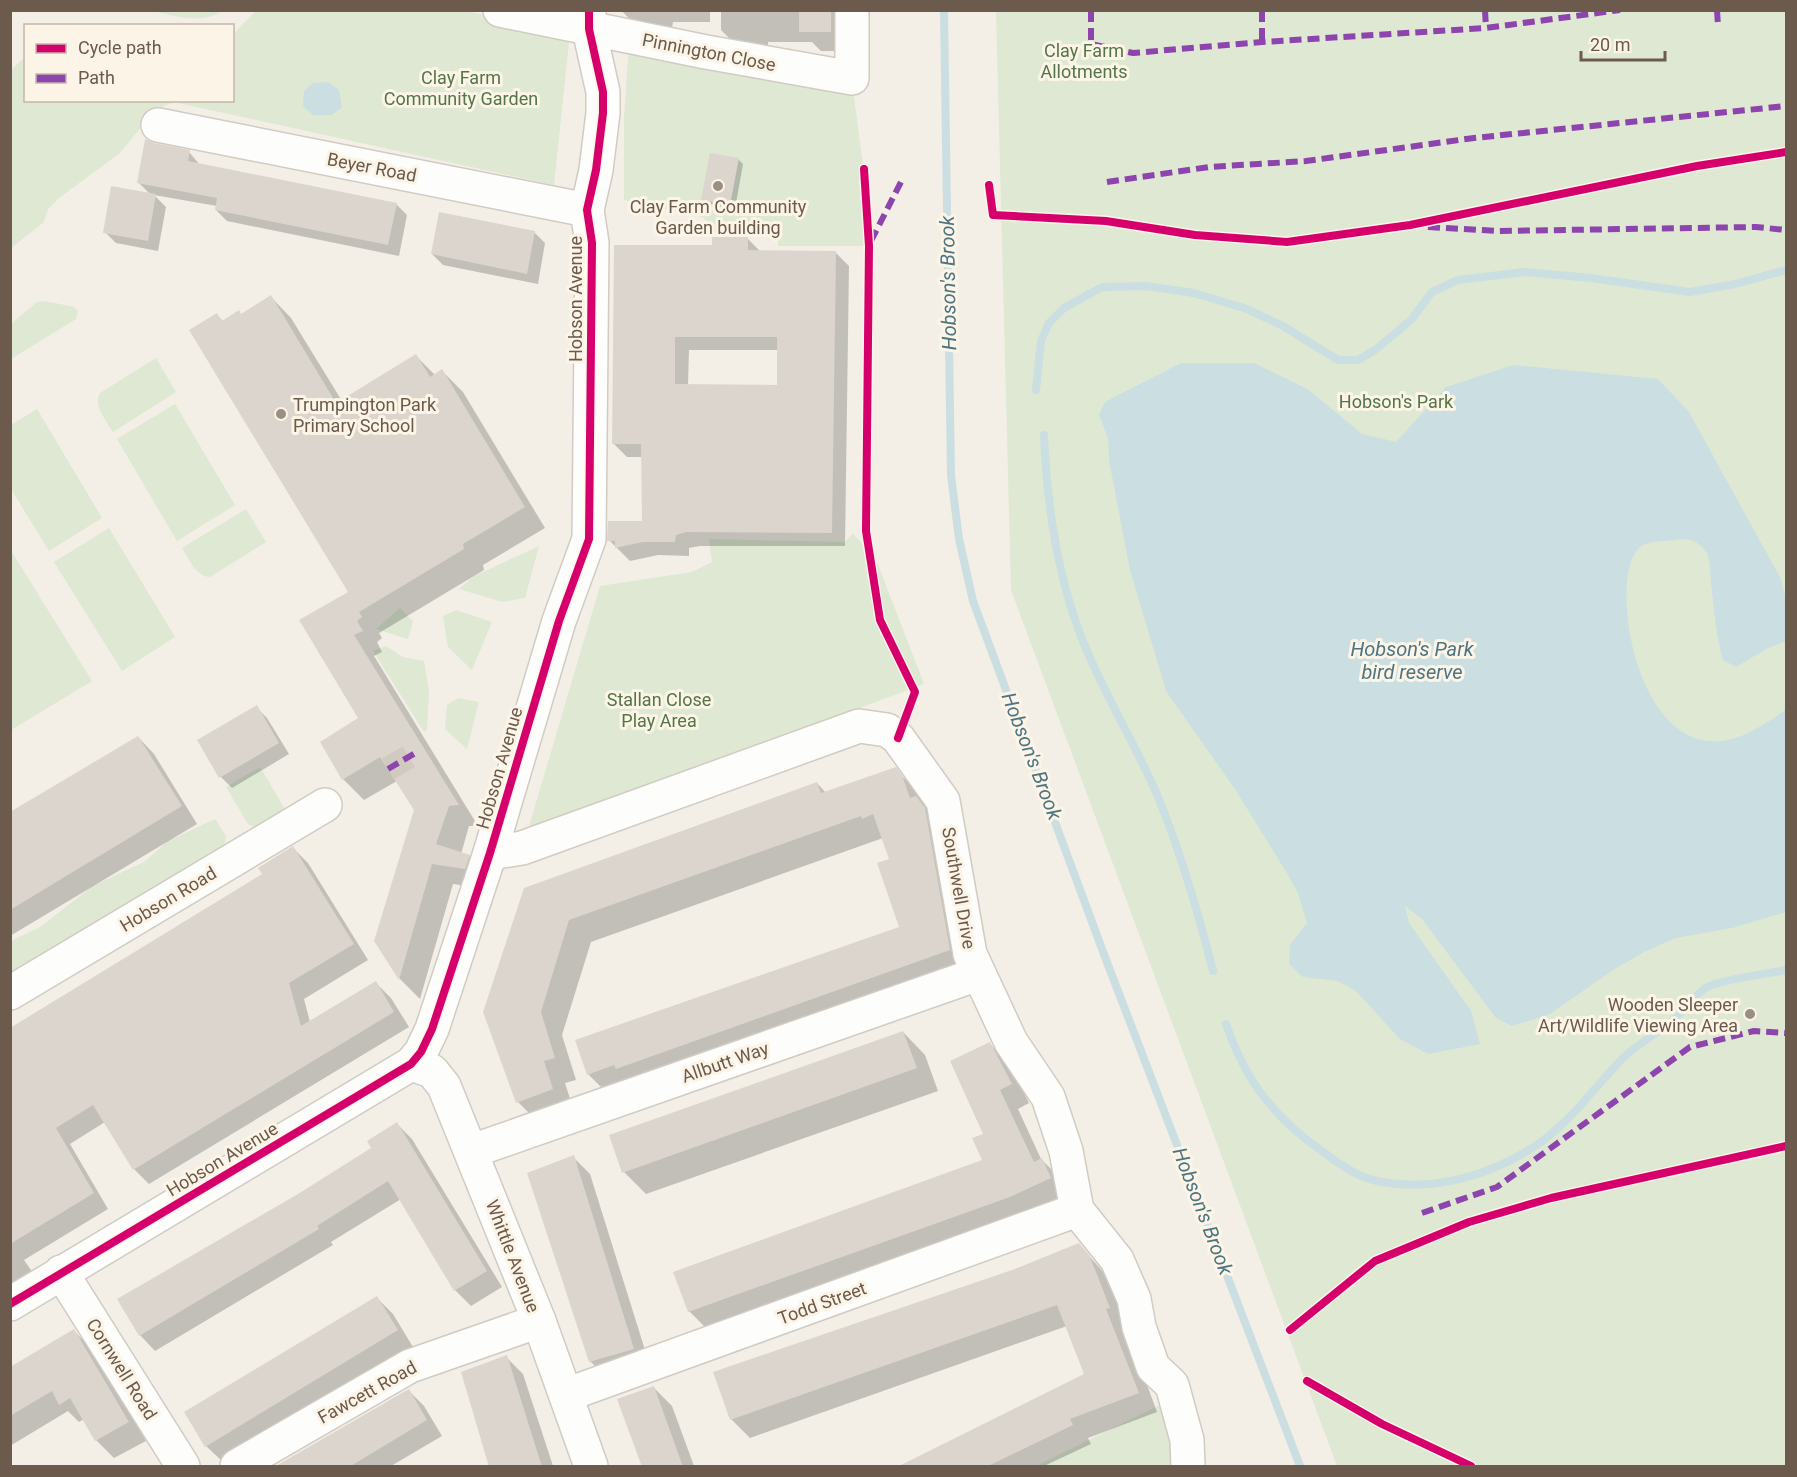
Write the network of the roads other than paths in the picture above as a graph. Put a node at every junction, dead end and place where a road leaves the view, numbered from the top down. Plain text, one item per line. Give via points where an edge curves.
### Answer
1 (500, 10) edge
2 (852, 14) dead end
3 (589, 20) edge
4 (158, 125) dead end
5 (587, 210) junction
6 (325, 805) dead end
7 (490, 853) junction
8 (978, 974) junction
9 (10, 993) edge
10 (411, 1064) junction
11 (472, 1151) junction
12 (1077, 1210) junction
13 (62, 1272) junction
14 (10, 1304) edge
15 (538, 1321) junction
16 (566, 1395) junction
17 (183, 1467) edge
18 (237, 1467) edge
19 (591, 1467) edge
20 (1188, 1467) edge

1 - 3 street, Pinnington Close
2 - 3 street, Pinnington Close via 852,78
3 - 5 street, Hobson Avenue via 603,113
4 - 5 street, Beyer Road
5 - 7 street, Hobson Avenue via 592,243 589,539 534,700
6 - 9 street, Hobson Road
7 - 8 street, Southwell Drive via 522,848 859,726 887,730 912,755 942,801 970,954
7 - 10 street, Hobson Avenue via 432,1029
8 - 11 street, Allbutt Way
8 - 12 street, Southwell Drive via 1011,1042 1048,1097 1066,1151
10 - 11 street, Whittle Avenue via 432,1071 444,1086
10 - 13 street, Hobson Avenue
11 - 15 street, Whittle Avenue
12 - 16 street, Todd Street
12 - 20 street, Southwell Drive via 1117,1260 1134,1299 1153,1367 1172,1385 1187,1440
13 - 14 street, Hobson Avenue
13 - 17 street, Cornwell Road
15 - 16 street, Whittle Avenue
15 - 18 street, Fawcett Road via 410,1366
16 - 19 street, Whittle Avenue

